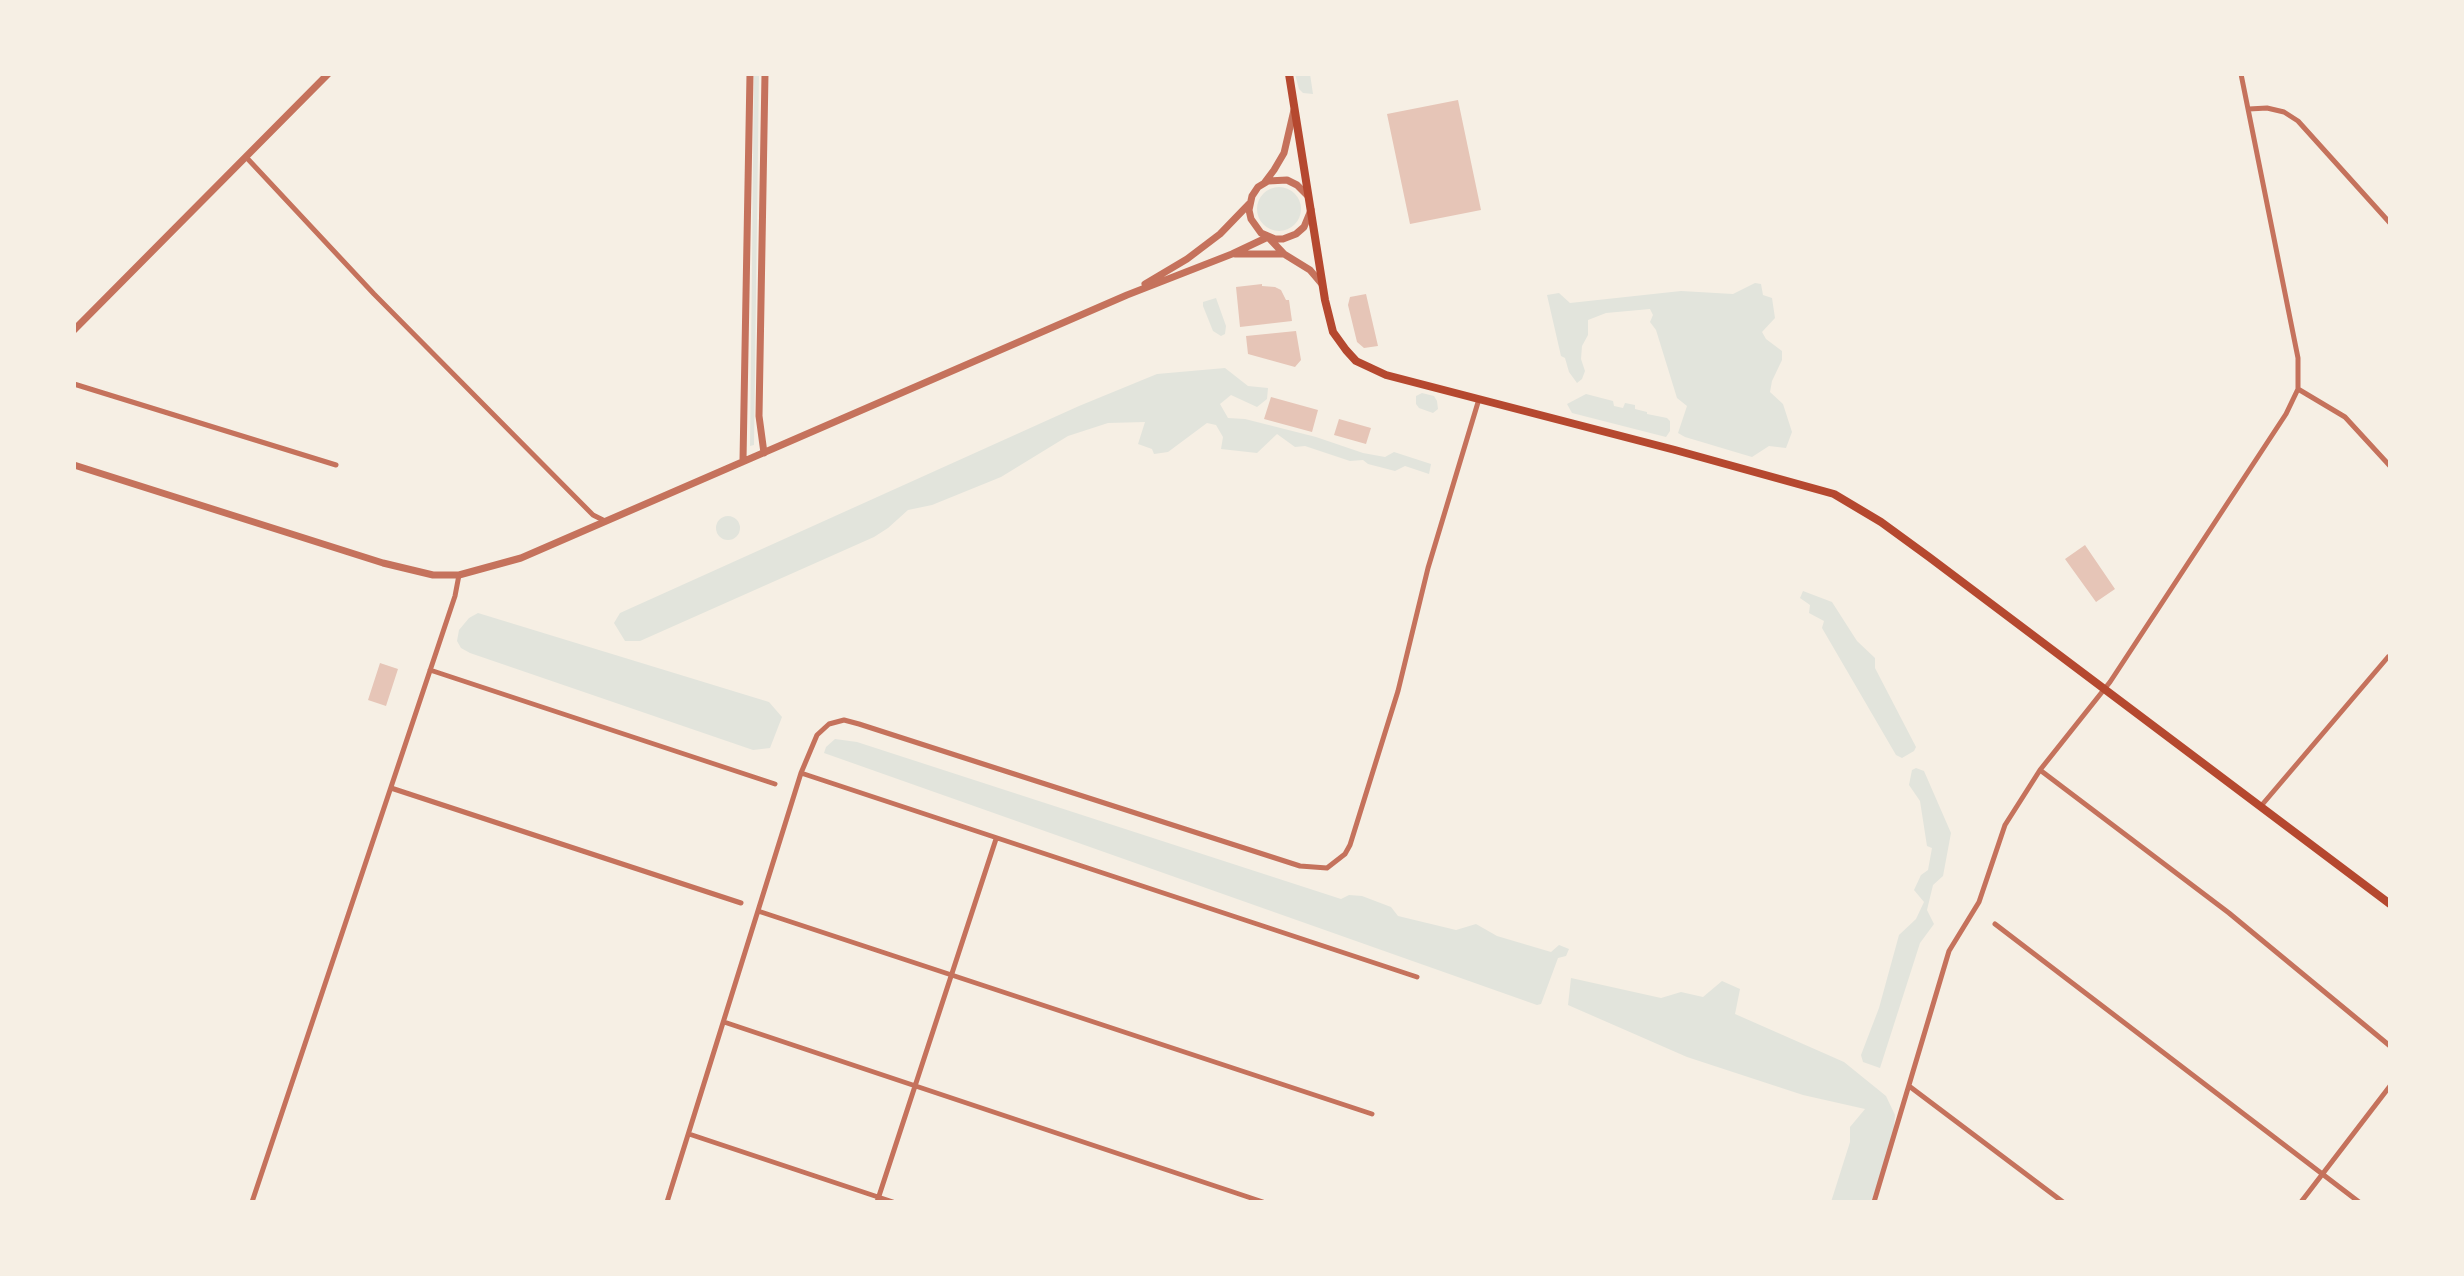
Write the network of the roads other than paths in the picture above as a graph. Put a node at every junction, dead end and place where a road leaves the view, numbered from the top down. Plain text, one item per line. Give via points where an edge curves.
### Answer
1 (328, 74) edge
2 (750, 74) edge
3 (765, 74) edge
4 (1289, 74) edge
5 (2241, 74) edge
6 (1294, 108) junction
7 (2249, 109) junction
8 (246, 157) junction
9 (1263, 183) junction
10 (1309, 198) junction
11 (1250, 202) junction
12 (1311, 210) junction
13 (2390, 223) edge
14 (1268, 237) junction
15 (1232, 254) junction
16 (1284, 254) junction
17 (1321, 283) junction
18 (1127, 295) junction
19 (74, 330) edge
20 (74, 384) edge
21 (2298, 389) junction
22 (1479, 399) junction
23 (764, 453) junction
24 (743, 460) junction
25 (74, 465) edge
26 (336, 465) dead end
27 (2390, 466) edge
28 (605, 521) junction
29 (459, 575) junction
30 (2388, 657) edge
31 (430, 670) junction
32 (2105, 689) junction
33 (2040, 770) junction
34 (801, 773) junction
35 (775, 784) dead end
36 (391, 788) junction
37 (2261, 806) junction
38 (996, 839) junction
39 (741, 903) dead end
40 (2390, 904) edge
41 (758, 911) junction
42 (1995, 924) dead end
43 (954, 975) junction
44 (1417, 977) dead end
45 (724, 1022) junction
46 (2390, 1046) edge
47 (1909, 1086) junction
48 (2390, 1086) edge
49 (914, 1087) junction
50 (1372, 1114) dead end
51 (689, 1134) junction
52 (2322, 1174) junction
53 (878, 1200) edge
54 (252, 1202) edge
55 (667, 1202) edge
56 (893, 1202) edge
57 (1263, 1202) edge
58 (1874, 1202) edge
59 (2063, 1202) edge
60 (2301, 1202) edge
61 (2359, 1202) edge

1 - 8 street
2 - 24 street
3 - 23 street via 759,385
4 - 6 main road
5 - 7 street
6 - 9 street via 1284,153
6 - 10 main road
7 - 13 street via 2284,112 2298,121
7 - 21 street via 2298,358
8 - 19 street
8 - 28 street via 374,294 593,515
9 - 10 street via 1287,180
9 - 11 street
10 - 12 main road
11 - 14 street via 1255,227
11 - 18 street via 1187,259
12 - 14 street via 1296,234
12 - 17 main road
14 - 15 street
14 - 16 street
15 - 16 street
15 - 18 street
16 - 17 street
17 - 22 main road via 1333,332 1356,361 1386,375
18 - 23 street
20 - 26 street
21 - 27 street via 2345,417
21 - 32 street
22 - 32 main road via 1834,494 1881,522
22 - 34 street via 1350,845 1327,868 1300,866 844,720 817,735
23 - 24 street
24 - 28 street
25 - 29 street via 383,563 433,575
28 - 29 street via 521,558
29 - 31 street
30 - 37 street
31 - 35 street
31 - 36 street
32 - 33 street
32 - 37 main road
33 - 46 street via 2229,913
33 - 47 street via 2005,825 1979,902 1949,951
34 - 38 street
34 - 41 street
36 - 39 street
36 - 54 street
37 - 40 main road
38 - 43 street
38 - 44 street
41 - 43 street
41 - 45 street
42 - 52 street
43 - 49 street
43 - 50 street
45 - 49 street
45 - 51 street
47 - 58 street
47 - 59 street
48 - 52 street
49 - 53 street
49 - 57 street
51 - 53 street
51 - 55 street
52 - 60 street
52 - 61 street
53 - 56 street

